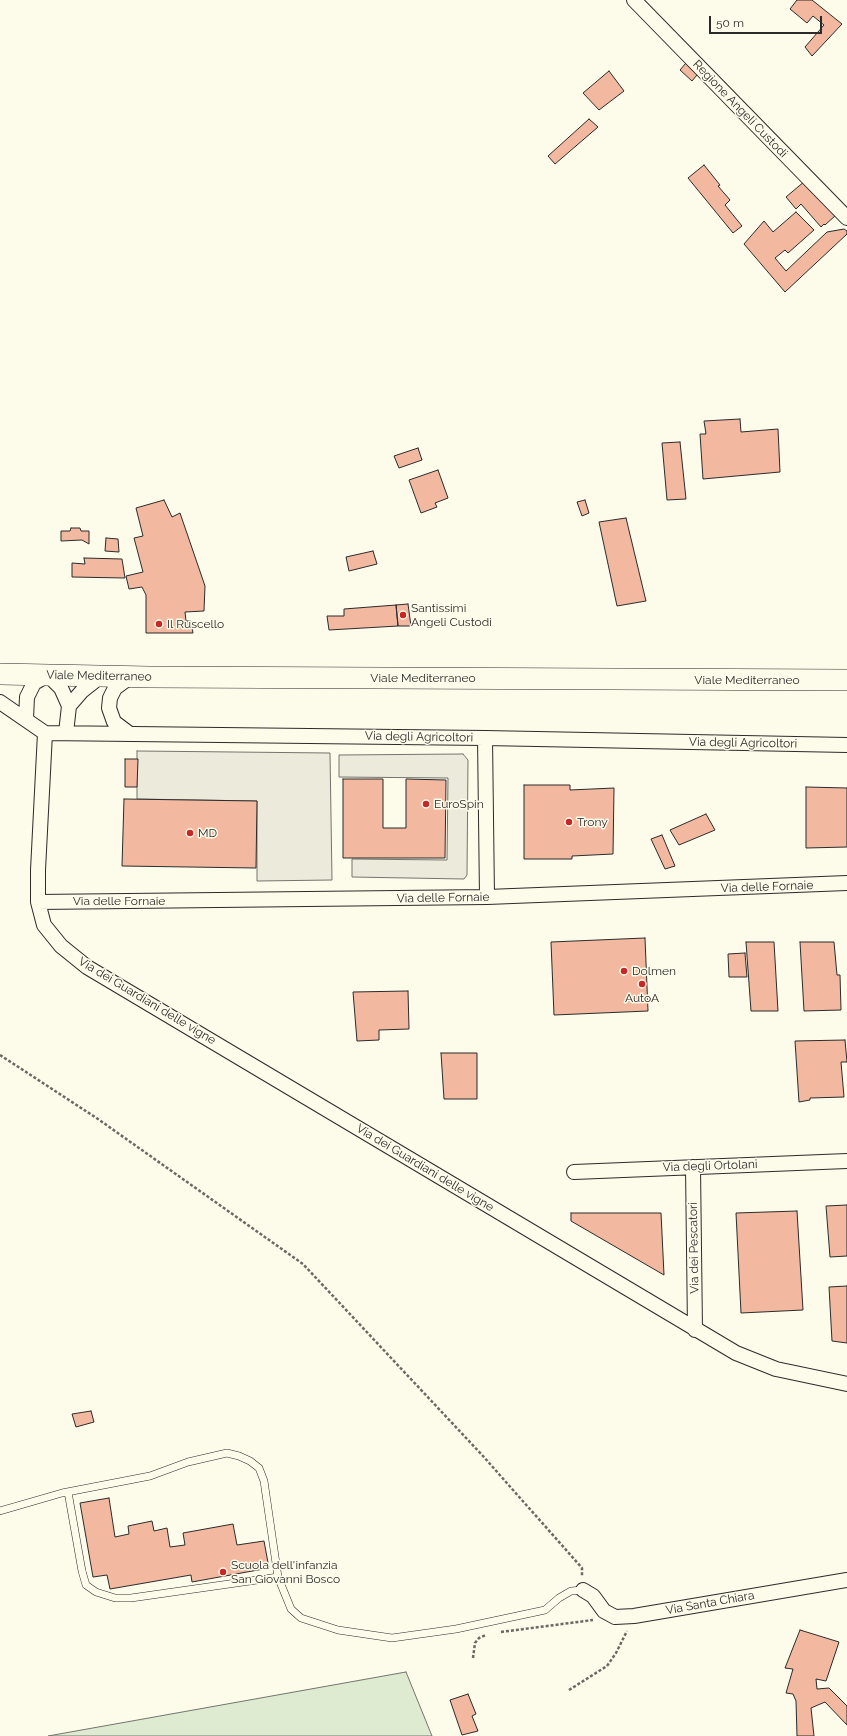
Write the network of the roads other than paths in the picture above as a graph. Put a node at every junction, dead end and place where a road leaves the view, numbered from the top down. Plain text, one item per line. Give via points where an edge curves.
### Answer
1 (634, 0) edge
2 (847, 218) edge
3 (0, 674) edge
4 (48, 675) junction
5 (101, 676) junction
6 (130, 677) junction
7 (847, 680) edge
8 (0, 702) edge
9 (69, 706) junction
10 (26, 719) junction
11 (45, 733) junction
12 (66, 733) junction
13 (130, 734) junction
14 (484, 738) junction
15 (847, 745) edge
16 (847, 883) edge
17 (488, 897) junction
18 (38, 902) junction
19 (847, 1161) edge
20 (693, 1167) junction
21 (574, 1172) dead end
22 (695, 1330) junction
23 (847, 1384) edge
24 (68, 1492) junction
25 (0, 1511) edge
26 (278, 1577) junction
27 (847, 1580) edge
28 (583, 1590) joint

1 - 2 street, Regione Angeli Custodi
3 - 4 main road, Viale Mediterraneo
4 - 5 main road, Viale Mediterraneo
4 - 9 street via 60,688
4 - 10 street via 34,683 27,697
5 - 6 main road, Viale Mediterraneo
5 - 9 street via 82,691
6 - 7 main road, Viale Mediterraneo
6 - 13 street via 115,688 109,708 114,722
8 - 10 street
9 - 12 street
10 - 11 street
11 - 12 street, Via degli Agricoltori
11 - 18 street, Via dei Guardiani delle vigne
12 - 13 street, Via degli Agricoltori
13 - 14 street, Via degli Agricoltori
14 - 15 street, Via degli Agricoltori
14 - 17 street
16 - 17 street, Via delle Fornaie
17 - 18 street, Via delle Fornaie
18 - 22 street, Via dei Guardiani delle vigne via 44,925 61,946 87,967
19 - 20 street, Via degli Ortolani
20 - 21 street, Via degli Ortolani
20 - 22 street, Via dei Pescatori
22 - 23 street, Via dei Guardiani delle vigne via 736,1353 776,1369
24 - 25 lane
24 - 26 lane via 82,1571 86,1585 96,1592 115,1598 131,1598
24 - 26 lane via 150,1476 215,1455 227,1453 239,1456 259,1468 264,1481
26 - 28 lane via 291,1609 301,1618 338,1630 392,1638 456,1629 545,1610 571,1591
27 - 28 street, Via Santa Chiara via 634,1616 615,1617 604,1611 593,1596

